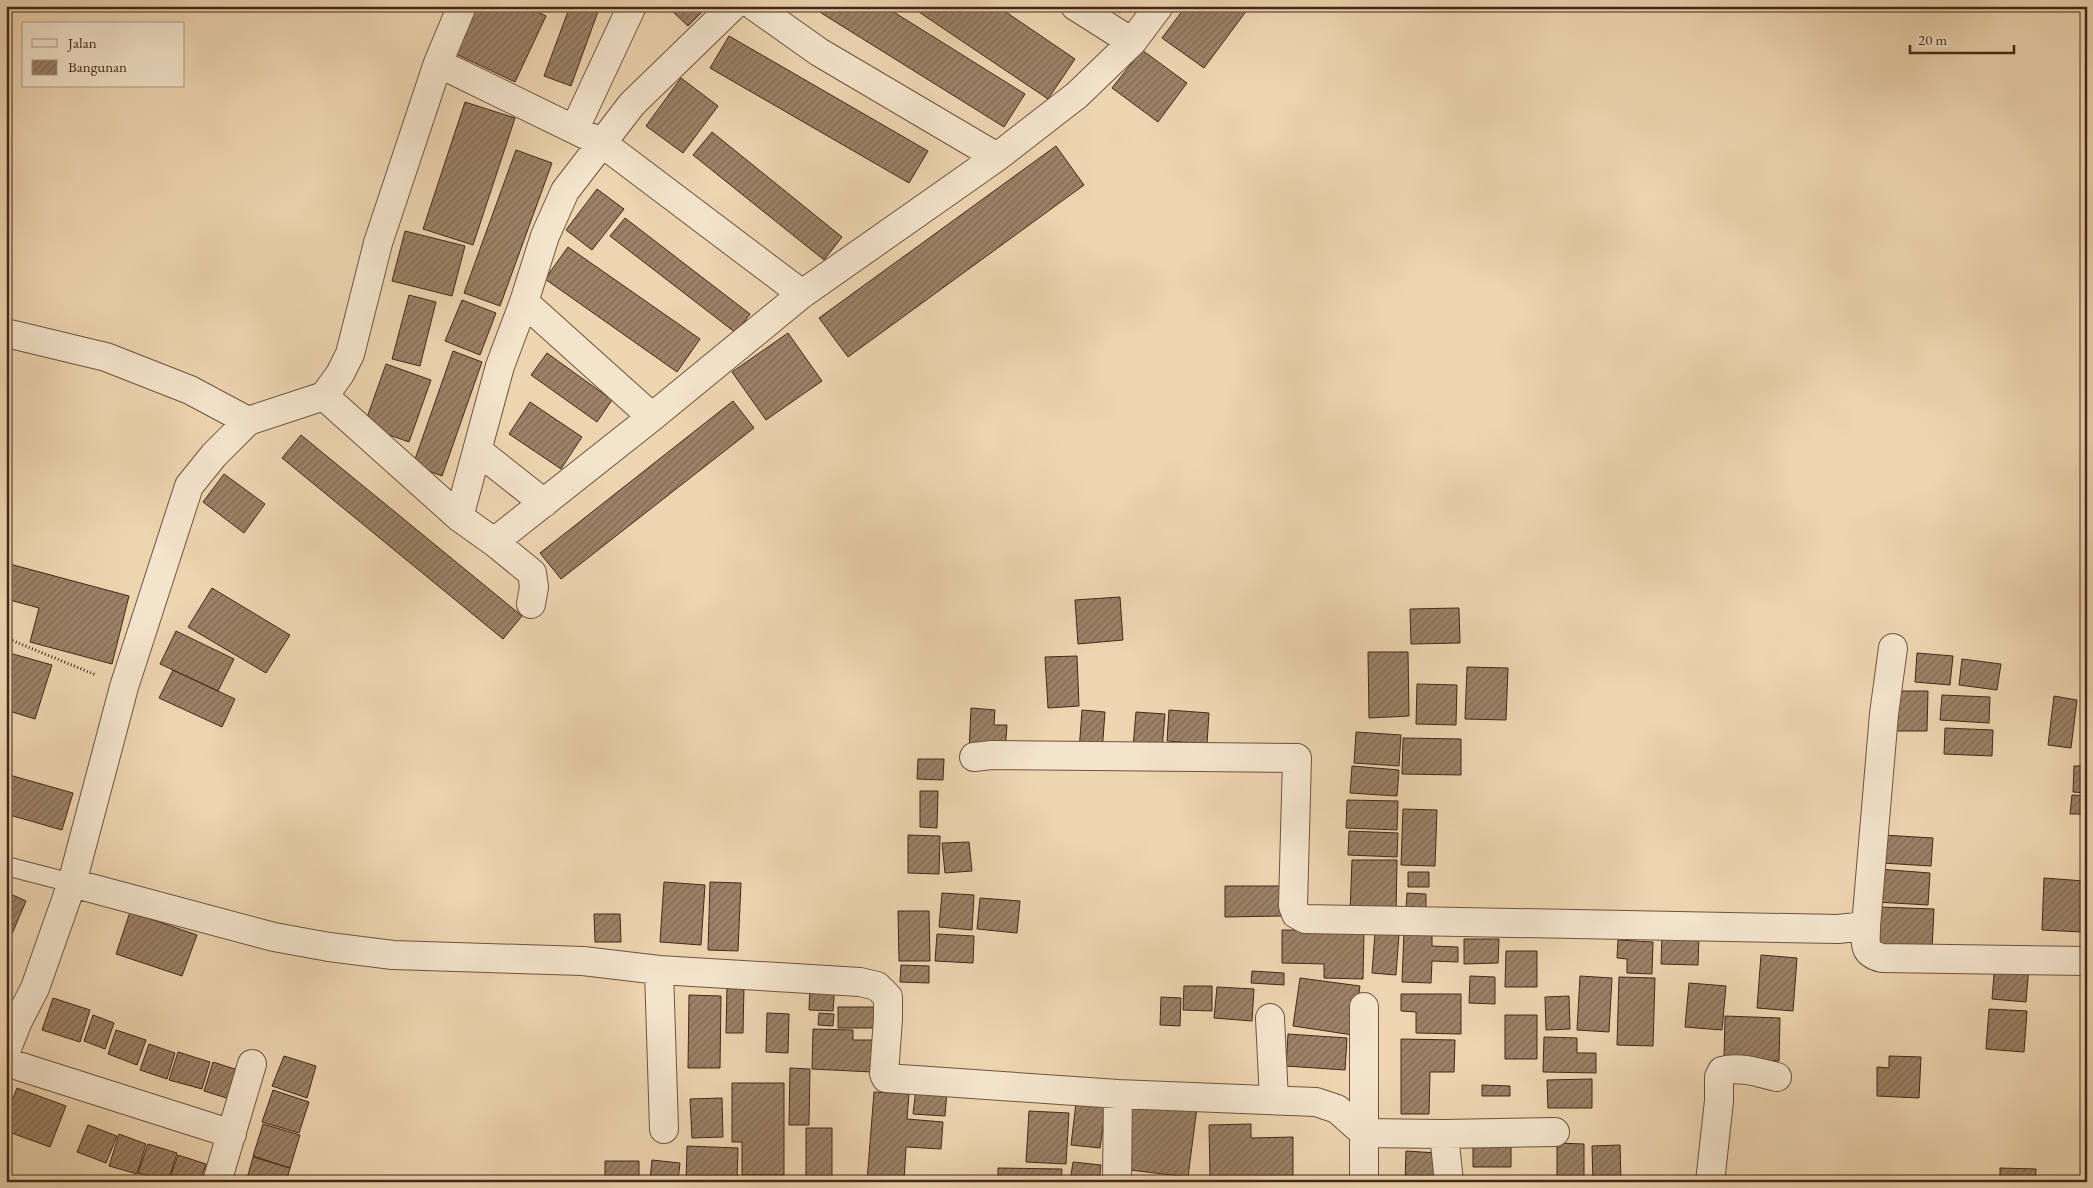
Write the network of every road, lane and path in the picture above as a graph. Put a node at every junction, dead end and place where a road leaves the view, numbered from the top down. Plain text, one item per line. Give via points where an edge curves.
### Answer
1 (462, 6) edge
2 (632, 6) edge
3 (733, 6) edge
4 (754, 6) edge
5 (1076, 6) edge
6 (1159, 6) edge
7 (1132, 42) junction
8 (438, 63) junction
9 (575, 128) junction
10 (602, 143) junction
11 (997, 157) junction
12 (802, 294) junction
13 (524, 302) junction
14 (6, 333) edge
15 (324, 396) junction
16 (652, 417) junction
17 (248, 421) junction
18 (477, 450) junction
19 (544, 503) junction
20 (459, 517) junction
21 (494, 542) junction
22 (531, 604) dead end
23 (6, 638) edge
24 (1893, 648) dead end
25 (124, 687) junction
26 (974, 757) dead end
27 (6, 866) edge
28 (72, 883) junction
29 (1866, 926) junction
30 (2087, 961) edge
31 (659, 970) junction
32 (1364, 1008) dead end
33 (1270, 1018) dead end
34 (6, 1051) edge
35 (6, 1062) edge
36 (252, 1064) dead end
37 (1777, 1077) dead end
38 (1118, 1094) junction
39 (1274, 1100) junction
40 (664, 1129) dead end
41 (1555, 1132) dead end
42 (1364, 1133) junction
43 (232, 1134) junction
44 (1444, 1134) junction
45 (217, 1182) edge
46 (1117, 1182) edge
47 (1364, 1182) edge
48 (1449, 1182) edge
49 (1710, 1182) edge

1 - 8 street
2 - 9 street
3 - 10 street via 632,104
4 - 11 street via 819,52
5 - 7 street
6 - 7 street
7 - 11 street via 1077,95
8 - 9 street
8 - 15 street via 378,243 350,354
9 - 10 street
10 - 12 street
10 - 13 street via 565,191 545,236
11 - 12 street
12 - 16 street
13 - 16 street
13 - 18 street via 500,366
14 - 17 street via 106,357 190,390
15 - 17 street
15 - 20 street
16 - 19 street
17 - 25 street via 189,486
18 - 19 street
18 - 20 street
19 - 21 street
20 - 21 street
21 - 22 street via 532,573
23 - 25 path
24 - 29 street via 1883,723
25 - 28 street
26 - 29 street via 1297,758 1293,906 1296,914 1305,919 1818,928
27 - 28 lane
28 - 31 street via 274,936 329,947 393,955 583,961
28 - 34 street via 35,988
29 - 30 street via 1866,949 1882,958
31 - 38 street via 860,982 877,986 889,1001 886,1078
31 - 40 street
32 - 42 street
33 - 39 street
35 - 43 street
36 - 43 street
37 - 49 street via 1729,1069 1722,1071
38 - 39 street
38 - 46 street
39 - 42 street via 1316,1102 1337,1109
41 - 44 street
42 - 44 street
42 - 47 street
43 - 45 street
44 - 48 street

